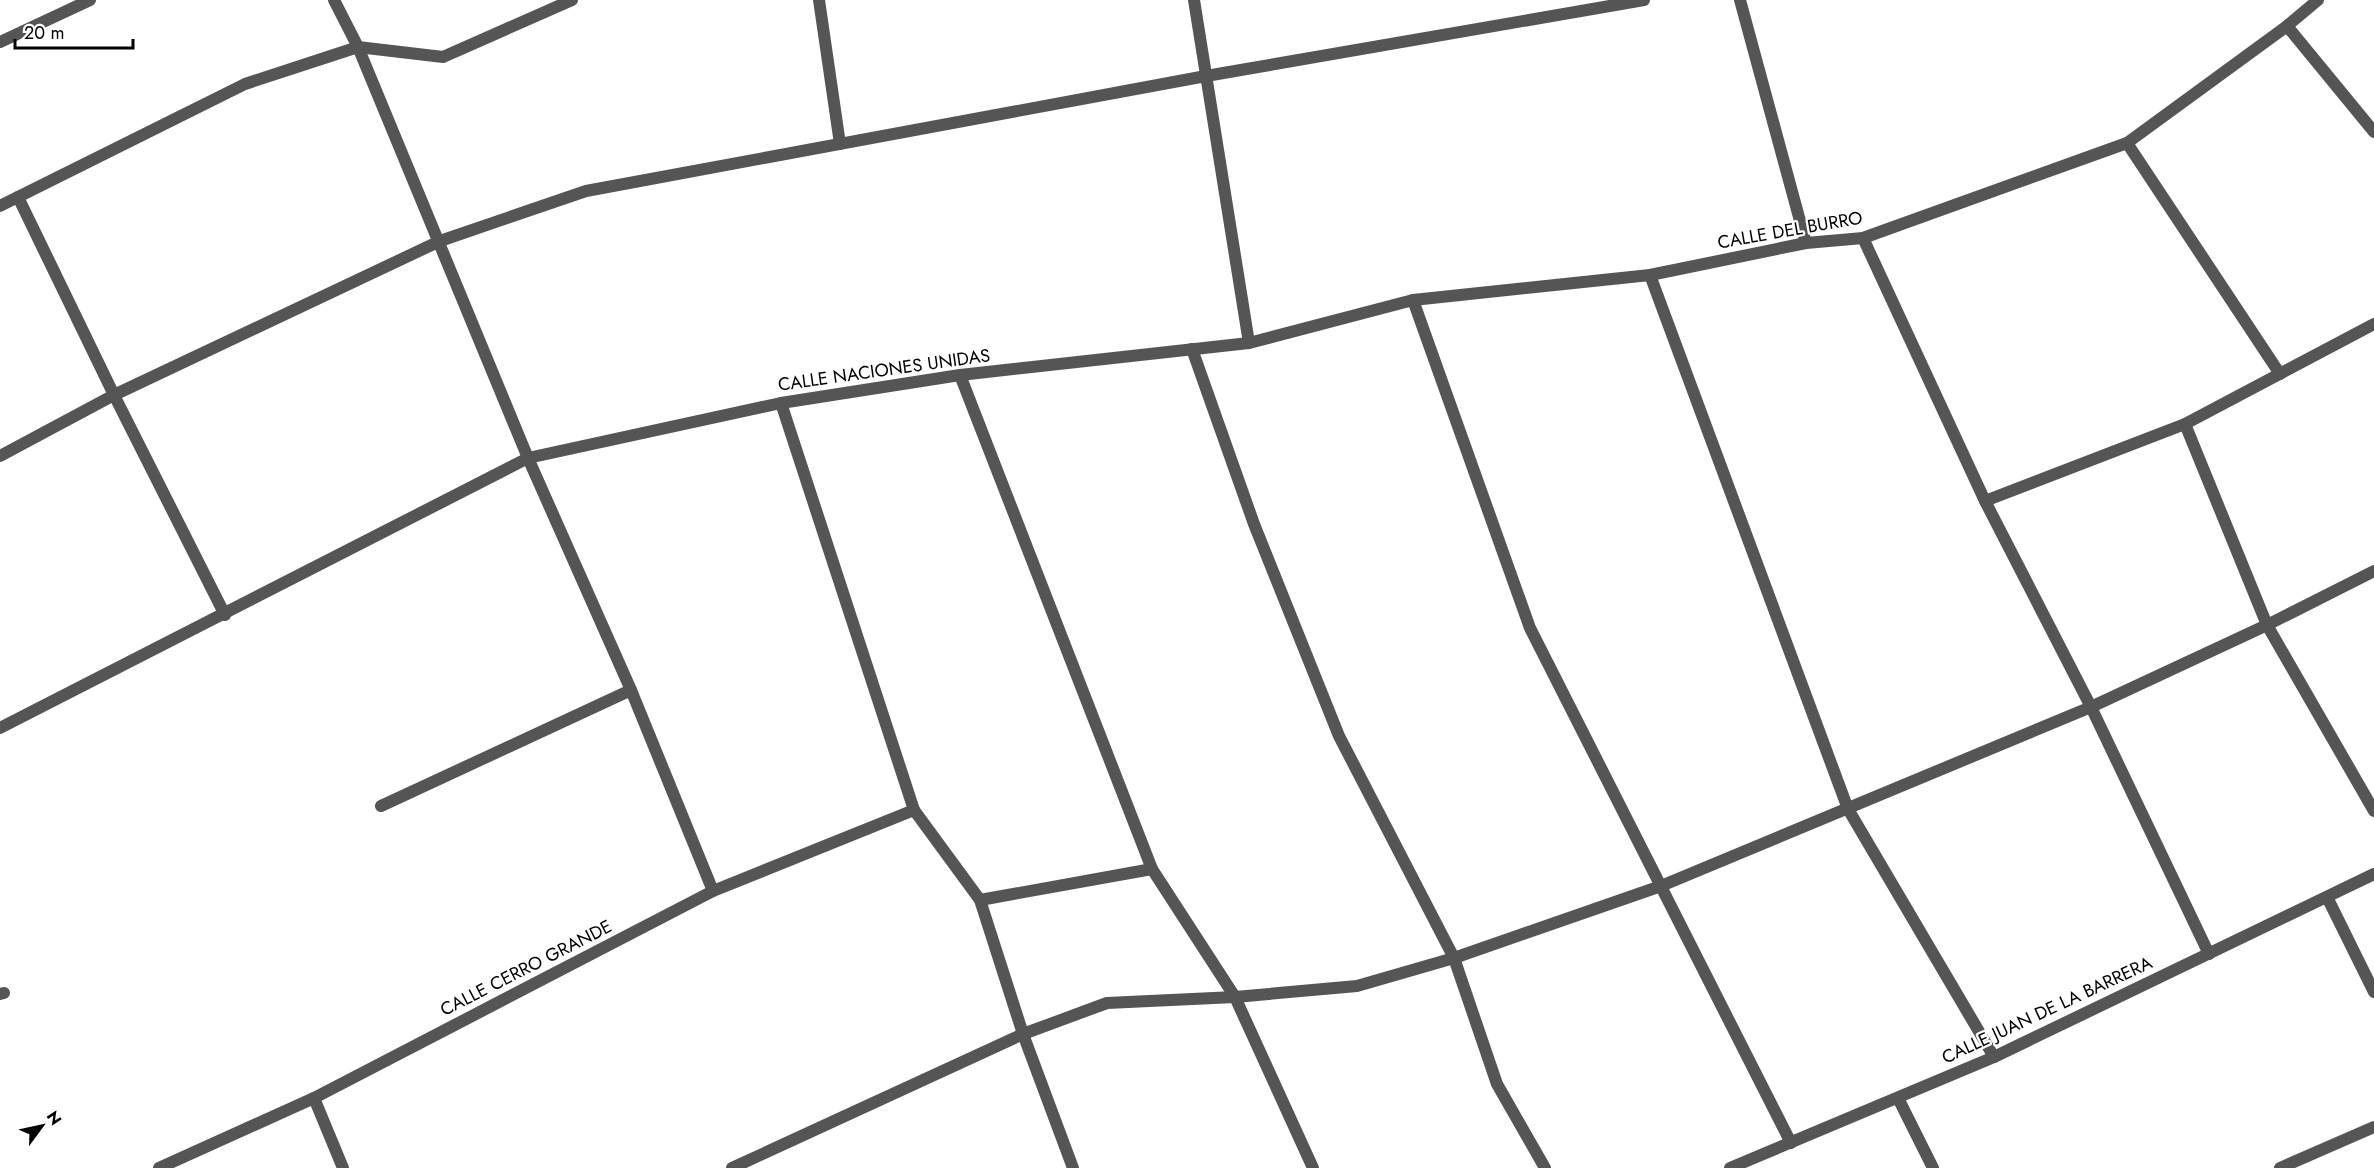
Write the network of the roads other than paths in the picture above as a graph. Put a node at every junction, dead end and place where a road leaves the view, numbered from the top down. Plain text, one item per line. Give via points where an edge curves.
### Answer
1 (334, 0) edge
2 (572, 0) edge
3 (819, 0) edge
4 (1194, 0) edge
5 (1644, 0) edge
6 (1740, 0) edge
7 (2318, 0) edge
8 (87, 1) edge
9 (2287, 26) junction
10 (0, 42) edge
11 (358, 47) junction
12 (1206, 76) junction
13 (2374, 132) edge
14 (2127, 143) junction
15 (840, 144) junction
16 (18, 197) junction
17 (0, 206) edge
18 (1863, 238) junction
19 (440, 241) junction
20 (1806, 243) junction
21 (1650, 275) junction
22 (1413, 300) junction
23 (2374, 324) edge
24 (1249, 343) junction
25 (1192, 349) junction
26 (2280, 374) junction
27 (960, 375) junction
28 (114, 395) junction
29 (781, 403) junction
30 (2185, 424) junction
31 (0, 456) edge
32 (528, 458) junction
33 (1985, 501) junction
34 (2374, 571) edge
35 (225, 615) junction
36 (2267, 625) junction
37 (631, 690) junction
38 (2091, 707) junction
39 (0, 728) edge
40 (381, 806) dead end
41 (1848, 809) junction
42 (914, 810) junction
43 (2374, 811) edge
44 (1152, 869) junction
45 (2374, 874) edge
46 (1661, 886) junction
47 (713, 891) junction
48 (2327, 897) junction
49 (980, 900) junction
50 (2209, 954) junction
51 (1454, 958) junction
52 (2374, 992) edge
53 (1235, 997) junction
54 (1023, 1034) junction
55 (1994, 1057) junction
56 (314, 1098) junction
57 (1898, 1098) junction
58 (2374, 1127) edge
59 (1791, 1143) junction
60 (740, 1166) edge
61 (159, 1168) edge
62 (343, 1168) edge
63 (1073, 1168) edge
64 (1313, 1168) edge
65 (1545, 1168) edge
66 (1730, 1168) edge
67 (1933, 1168) edge
68 (2280, 1168) edge

1 - 11 street
2 - 11 street via 443,57
3 - 15 street
4 - 12 street
5 - 12 street
6 - 20 street
7 - 9 street, CALLE DEL BURRO
8 - 10 street
9 - 13 street
9 - 14 street, CALLE DEL BURRO
11 - 16 street via 245,84
11 - 19 street
12 - 15 street
12 - 24 street
14 - 18 street, CALLE DEL BURRO
14 - 26 street
15 - 19 street via 586,192
16 - 17 street
16 - 28 street
18 - 20 street, CALLE DEL BURRO
18 - 33 street
19 - 28 street
19 - 32 street
20 - 21 street, CALLE DEL BURRO
21 - 22 street, CALLE DEL BURRO
21 - 41 street
22 - 24 street, CALLE DEL BURRO
22 - 46 street via 1530,628
23 - 26 street
24 - 25 street, CALLE NACIONES UNIDAS
25 - 27 street, CALLE NACIONES UNIDAS
25 - 51 street via 1254,524 1339,736
26 - 30 street
27 - 29 street, CALLE NACIONES UNIDAS
27 - 44 street
28 - 31 street
28 - 35 street
29 - 32 street, CALLE NACIONES UNIDAS
29 - 42 street
30 - 33 street
30 - 36 street
32 - 35 street, CALLE NACIONES UNIDAS
32 - 37 street
33 - 38 street
34 - 36 street
35 - 39 street, CALLE NACIONES UNIDAS
36 - 38 street
36 - 43 street
37 - 40 street
37 - 47 street
38 - 41 street
38 - 50 street
41 - 46 street
41 - 55 street
42 - 47 street, CALLE CERRO GRANDE
42 - 49 street
44 - 49 street
44 - 53 street
45 - 48 street, CALLE JUAN DE LA BARRERA
46 - 51 street
46 - 59 street
47 - 56 street, CALLE CERRO GRANDE
48 - 50 street, CALLE JUAN DE LA BARRERA
48 - 52 street
49 - 54 street
50 - 55 street, CALLE JUAN DE LA BARRERA
51 - 53 street via 1357,986
51 - 65 street via 1497,1084
53 - 54 street via 1107,1003
53 - 64 street
54 - 60 street
54 - 63 street
55 - 57 street, CALLE JUAN DE LA BARRERA
56 - 61 street, CALLE CERRO GRANDE
56 - 62 street
57 - 59 street, CALLE JUAN DE LA BARRERA
57 - 67 street
58 - 68 street
59 - 66 street, CALLE JUAN DE LA BARRERA

